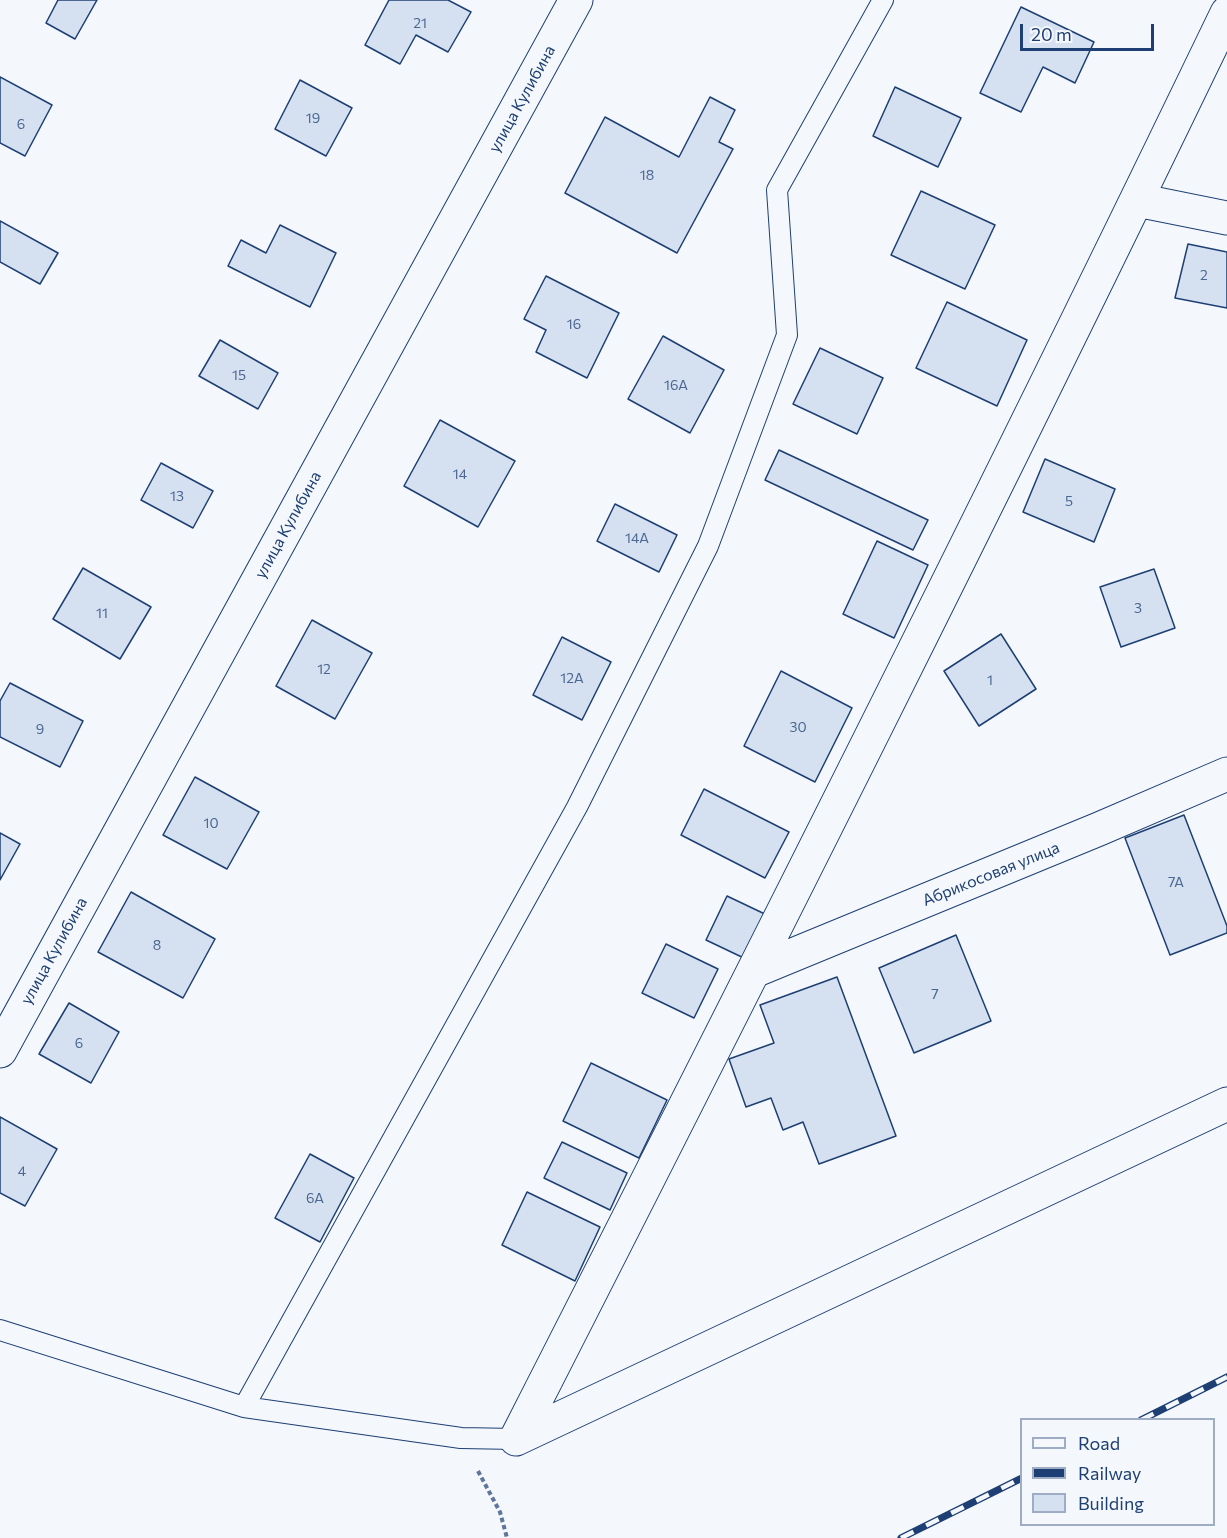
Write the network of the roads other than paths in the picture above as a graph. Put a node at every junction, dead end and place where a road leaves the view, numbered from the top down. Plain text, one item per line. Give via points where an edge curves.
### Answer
1 (576, 0) edge
2 (883, 0) edge
3 (1227, 13) edge
4 (1137, 200) junction
5 (1227, 218) edge
6 (1227, 774) edge
7 (754, 971) junction
8 (0, 1051) edge
9 (1227, 1104) edge
10 (0, 1330) edge
11 (244, 1407) junction
12 (516, 1439) junction

1 - 8 street, улица Кулибина
2 - 11 lane via 777,190 787,335 708,546 577,807
3 - 4 street
4 - 5 street
4 - 7 street
6 - 7 street, Абрикосовая улица
7 - 12 street
9 - 12 street
10 - 11 lane
11 - 12 lane via 461,1438

